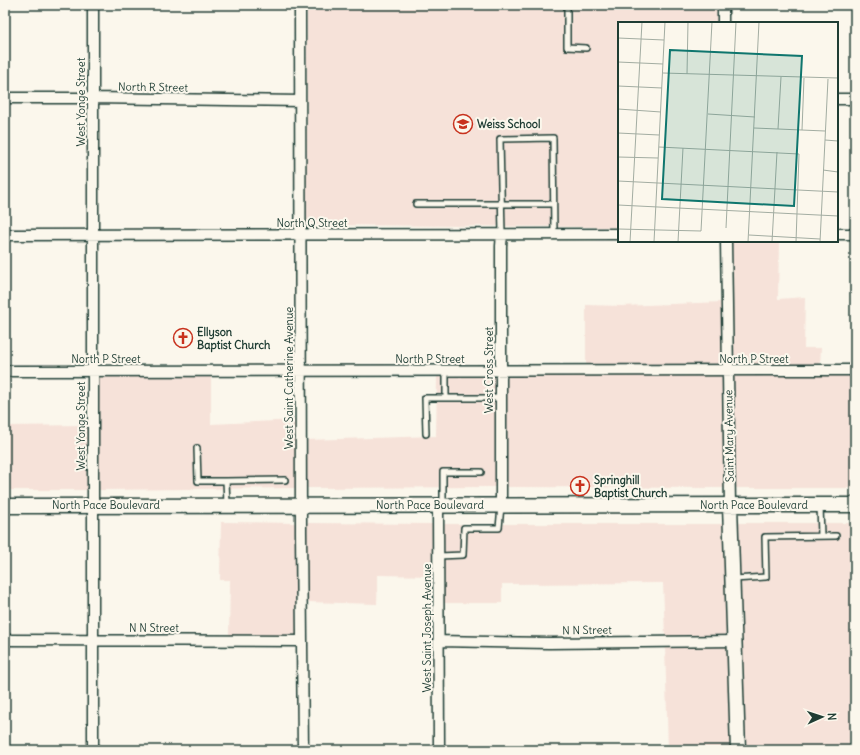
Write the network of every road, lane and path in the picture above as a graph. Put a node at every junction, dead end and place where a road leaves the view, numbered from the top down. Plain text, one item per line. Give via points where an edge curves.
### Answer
1 (93, 5) edge
2 (300, 5) edge
3 (567, 5) edge
4 (723, 5) edge
5 (723, 22) edge
6 (586, 48) dead end
7 (5, 98) edge
8 (93, 98) junction
9 (838, 99) edge
10 (855, 99) edge
11 (300, 101) junction
12 (416, 204) dead end
13 (501, 204) junction
14 (552, 204) junction
15 (502, 234) junction
16 (554, 234) junction
17 (618, 234) edge
18 (838, 234) edge
19 (855, 234) edge
20 (5, 235) edge
21 (94, 235) junction
22 (300, 235) junction
23 (726, 242) edge
24 (855, 370) edge
25 (5, 371) edge
26 (93, 371) junction
27 (301, 371) junction
28 (446, 371) junction
29 (501, 371) junction
30 (728, 371) junction
31 (446, 398) junction
32 (501, 398) junction
33 (426, 434) dead end
34 (197, 448) dead end
35 (481, 472) dead end
36 (286, 480) dead end
37 (226, 481) junction
38 (227, 505) junction
39 (301, 505) junction
40 (440, 505) junction
41 (501, 505) junction
42 (730, 505) junction
43 (820, 505) junction
44 (855, 505) edge
45 (5, 506) edge
46 (94, 506) junction
47 (821, 536) junction
48 (836, 536) dead end
49 (438, 556) junction
50 (733, 579) junction
51 (5, 640) edge
52 (94, 640) junction
53 (302, 641) junction
54 (736, 641) junction
55 (439, 642) junction
56 (93, 750) edge
57 (304, 750) edge
58 (439, 750) edge
59 (738, 750) edge

1 - 8 street, West Yonge Street
2 - 11 street, West Saint Catherine Avenue
3 - 6 lane via 567,47
4 - 5 street
7 - 8 street, North R Street
8 - 11 street, North R Street
8 - 21 street, West Yonge Street
9 - 10 street
11 - 22 street, West Saint Catherine Avenue
12 - 13 lane
13 - 14 lane
13 - 14 lane via 500,139 553,138
13 - 15 lane
14 - 16 lane
15 - 16 street, North Q Street
15 - 22 street, North Q Street
15 - 29 street, West Cross Street
16 - 17 street, North Q Street
18 - 19 street
20 - 21 street, North Q Street
21 - 22 street, North Q Street
21 - 26 street, West Yonge Street
22 - 27 street, West Saint Catherine Avenue
23 - 30 street, Saint Mary Avenue
24 - 30 street, North P Street
25 - 26 street, North P Street
26 - 27 street, North P Street
26 - 46 street, West Yonge Street
27 - 28 street, North P Street
27 - 39 street, West Saint Catherine Avenue
28 - 29 street, North P Street
28 - 31 lane
29 - 30 street, North P Street
29 - 32 street, West Cross Street
30 - 42 street, Saint Mary Avenue
31 - 32 lane
31 - 33 lane via 425,398
32 - 41 street, West Cross Street
34 - 37 lane via 198,481
35 - 40 lane via 443,472
36 - 37 lane
37 - 38 lane
38 - 39 main road, North Pace Boulevard
38 - 46 main road, North Pace Boulevard
39 - 40 main road, North Pace Boulevard
39 - 53 street, West Saint Catherine Avenue
40 - 41 main road, North Pace Boulevard
40 - 49 street, West Saint Joseph Avenue
41 - 42 main road, North Pace Boulevard
41 - 49 lane via 499,528 464,528 463,555
42 - 43 main road, North Pace Boulevard
42 - 50 main road, Saint Mary Avenue
43 - 44 main road, North Pace Boulevard
43 - 47 lane
45 - 46 main road, North Pace Boulevard
46 - 52 street, West Yonge Street
47 - 48 lane
47 - 50 lane via 765,537 766,577
49 - 55 street, West Saint Joseph Avenue
50 - 54 main road, Saint Mary Avenue
51 - 52 street, N N Street
52 - 53 street, N N Street
52 - 56 street, West Yonge Street
53 - 57 street, West Saint Catherine Avenue
54 - 55 street, N N Street
54 - 59 main road, Saint Mary Avenue
55 - 58 street, West Saint Joseph Avenue

